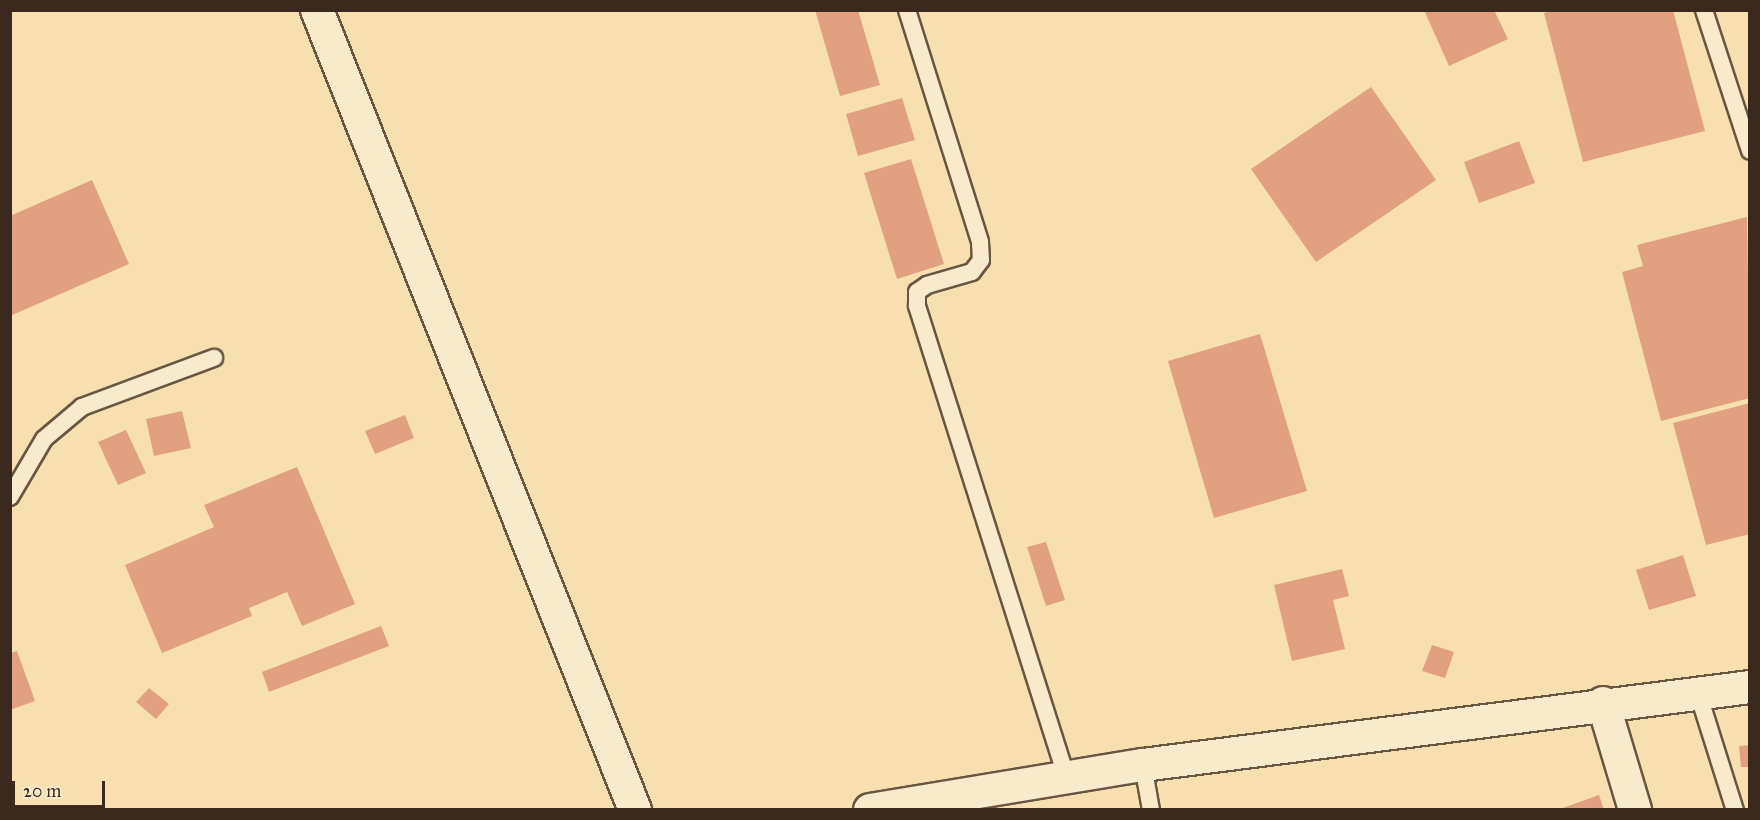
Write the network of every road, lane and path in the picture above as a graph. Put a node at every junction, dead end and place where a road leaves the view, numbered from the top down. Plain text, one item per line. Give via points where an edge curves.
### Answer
1 (317, 10) edge
2 (908, 10) edge
3 (1704, 10) edge
4 (1749, 151) edge
5 (214, 358) dead end
6 (10, 497) edge
7 (1749, 687) edge
8 (1698, 693) junction
9 (1603, 703) junction
10 (1143, 765) junction
11 (1066, 777) junction
12 (635, 810) edge
13 (870, 810) edge
14 (1151, 810) edge
15 (1635, 810) edge
16 (1735, 810) edge

1 - 12 street
2 - 11 lane via 980,242 981,260 972,272 927,285 917,292 917,306
3 - 4 lane
5 - 6 lane via 82,407 44,440
7 - 8 street
8 - 9 street
8 - 16 lane
9 - 10 street
9 - 15 street
10 - 11 street
10 - 14 lane
11 - 13 street

